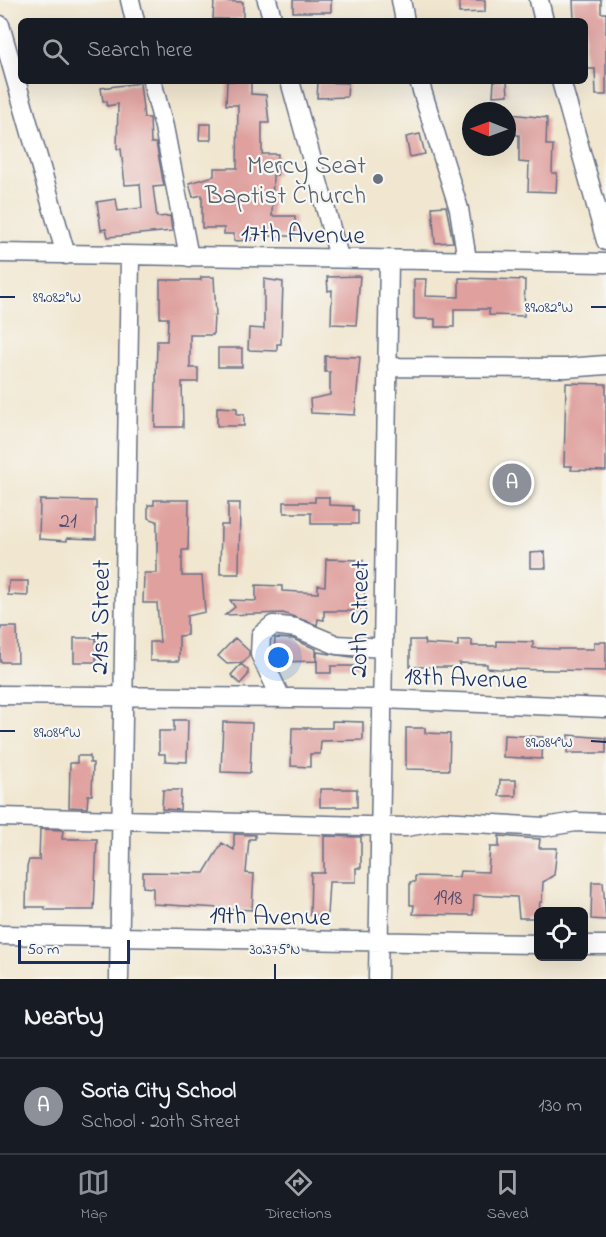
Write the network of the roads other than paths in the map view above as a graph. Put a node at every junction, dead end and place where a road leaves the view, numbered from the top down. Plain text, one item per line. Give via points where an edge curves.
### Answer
1 (130, 0) edge
2 (267, 0) edge
3 (401, 0) edge
4 (538, 0) edge
5 (134, 18) edge
6 (272, 18) edge
7 (404, 18) edge
8 (543, 18) edge
9 (0, 25) edge
10 (153, 84) edge
11 (291, 84) edge
12 (420, 84) edge
13 (562, 84) edge
14 (606, 242) edge
15 (0, 254) edge
16 (66, 255) junction
17 (130, 256) junction
18 (189, 257) junction
19 (339, 257) junction
20 (389, 260) junction
21 (467, 260) junction
22 (606, 263) edge
23 (606, 365) edge
24 (387, 367) junction
25 (383, 648) junction
26 (0, 695) edge
27 (123, 697) junction
28 (281, 698) junction
29 (382, 699) junction
30 (606, 708) edge
31 (0, 818) edge
32 (121, 821) junction
33 (606, 823) edge
34 (381, 826) junction
35 (0, 935) edge
36 (119, 938) junction
37 (379, 942) junction
38 (534, 944) edge
39 (588, 945) edge
40 (606, 945) edge
41 (119, 979) edge
42 (378, 979) edge

1 - 5 street
2 - 6 street
3 - 7 street
4 - 8 street
9 - 16 street
10 - 18 street
11 - 19 street
12 - 21 street via 459,209
13 - 14 street
15 - 16 street, 17th Avenue
16 - 17 street, 17th Avenue
17 - 18 street, 17th Avenue
17 - 27 street, 21st Street
18 - 19 street, 17th Avenue
19 - 20 street, 17th Avenue
20 - 21 street, 17th Avenue
20 - 24 street, 20th Street
21 - 22 street, 17th Avenue
23 - 24 street
24 - 25 street, 20th Street
25 - 28 street via 337,645 296,628 273,625 261,635 260,654
25 - 29 street, 20th Street
26 - 27 street, 18th Avenue
27 - 28 street, 18th Avenue
27 - 32 street, 21st Street
28 - 29 street, 18th Avenue
29 - 30 street, 18th Avenue
29 - 34 street, 20th Street
31 - 32 street
32 - 34 street
32 - 36 street, 21st Street
33 - 34 street via 545,826 441,821 406,827
34 - 37 street, 20th Street
35 - 36 street, 19th Avenue
36 - 37 street, 19th Avenue
36 - 41 street, 21st Street
37 - 38 street, 19th Avenue
37 - 42 street, 20th Street
39 - 40 street

